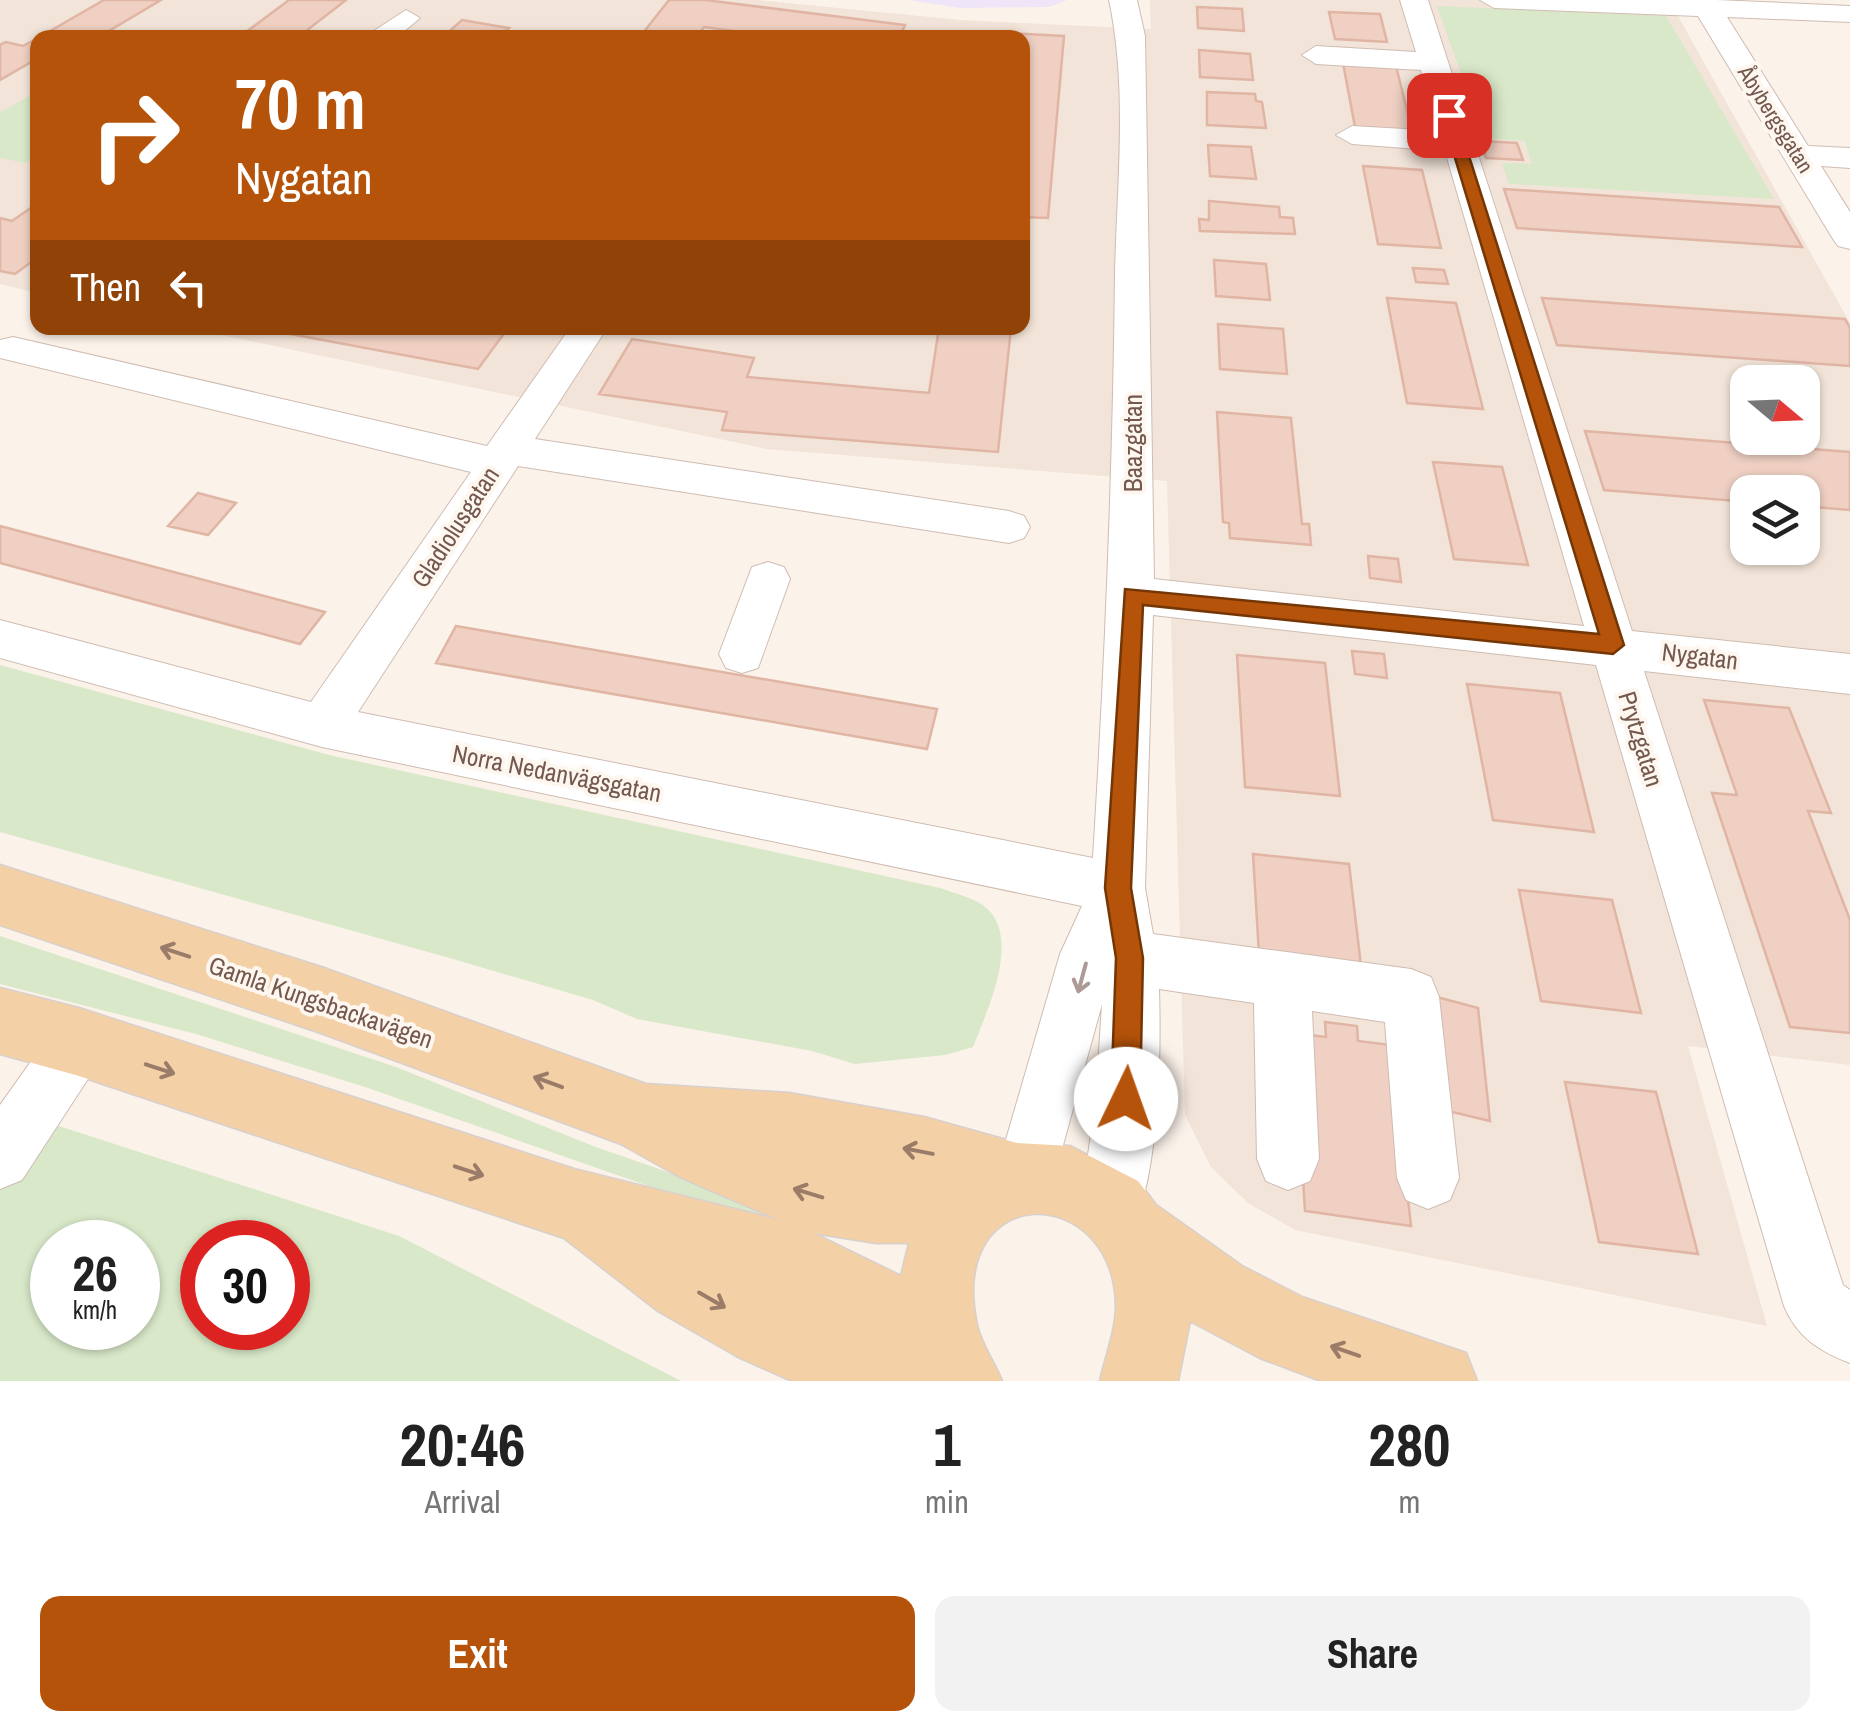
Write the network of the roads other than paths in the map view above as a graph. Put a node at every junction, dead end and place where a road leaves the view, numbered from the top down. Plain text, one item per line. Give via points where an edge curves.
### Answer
1 (1124, 0) edge
2 (1414, 0) edge
3 (1494, 0) edge
4 (1640, 3) edge
5 (1704, 4) edge
6 (1850, 14) edge
7 (406, 18) dead end
8 (388, 30) edge
9 (1316, 55) dead end
10 (1432, 62) junction
11 (1352, 135) dead end
12 (1458, 142) junction
13 (1799, 155) junction
14 (1850, 158) edge
15 (1850, 239) edge
16 (14, 335) edge
17 (584, 335) edge
18 (501, 456) junction
19 (1009, 527) dead end
20 (768, 579) dead end
21 (1133, 596) junction
22 (0, 639) edge
23 (1613, 645) junction
24 (742, 654) dead end
25 (1850, 674) edge
26 (322, 726) junction
27 (1118, 888) junction
28 (0, 895) edge
29 (1130, 958) junction
30 (1282, 978) junction
31 (0, 1021) edge
32 (79, 1042) junction
33 (0, 1158) edge
34 (1288, 1159) dead end
35 (1428, 1178) dead end
36 (1004, 1184) junction
37 (574, 1205) junction
38 (1124, 1219) junction
39 (1834, 1318) edge
40 (952, 1358) edge
41 (884, 1381) edge
42 (1139, 1381) edge
43 (1438, 1381) edge

1 - 21 street, Baazgatan via 1132,93
2 - 10 street, Prytzgatan
3 - 4 street
4 - 5 street
5 - 6 street
5 - 13 street, Åbybergsgatan
7 - 8 street
9 - 10 street
10 - 12 street, Prytzgatan
11 - 12 street
12 - 23 street, Prytzgatan
13 - 14 street
13 - 15 street, Åbybergsgatan
16 - 18 street
17 - 18 street, Gladiolusgatan
18 - 19 street
18 - 26 street, Gladiolusgatan
20 - 24 street
21 - 23 street, Nygatan
21 - 27 street, Baazgatan
22 - 26 street, Norra Nedanvägsgatan
23 - 25 street, Nygatan
23 - 39 street, Prytzgatan
26 - 27 street, Norra Nedanvägsgatan
27 - 29 street, Baazgatan
27 -> 36 street, Baazgatan
36 -> 28 main road, Gamla Kungsbackavägen via 926,1207 808,1196 640,1116 321,1000
29 - 30 street
29 - 38 street, Baazgatan
30 - 34 street
30 - 35 street via 1411,998
31 - 32 main road
32 - 33 street
32 -> 37 main road
36 - 38 main road via 1058,1175 1086,1185
36 - 40 main road, Baazgatan via 944,1246 936,1274
37 - 40 main road via 788,1260
37 -> 41 main road via 750,1322
38 - 42 main road, Baazgatan via 1150,1268 1157,1307 1153,1346
43 -> 38 main road via 1286,1331 1214,1293

